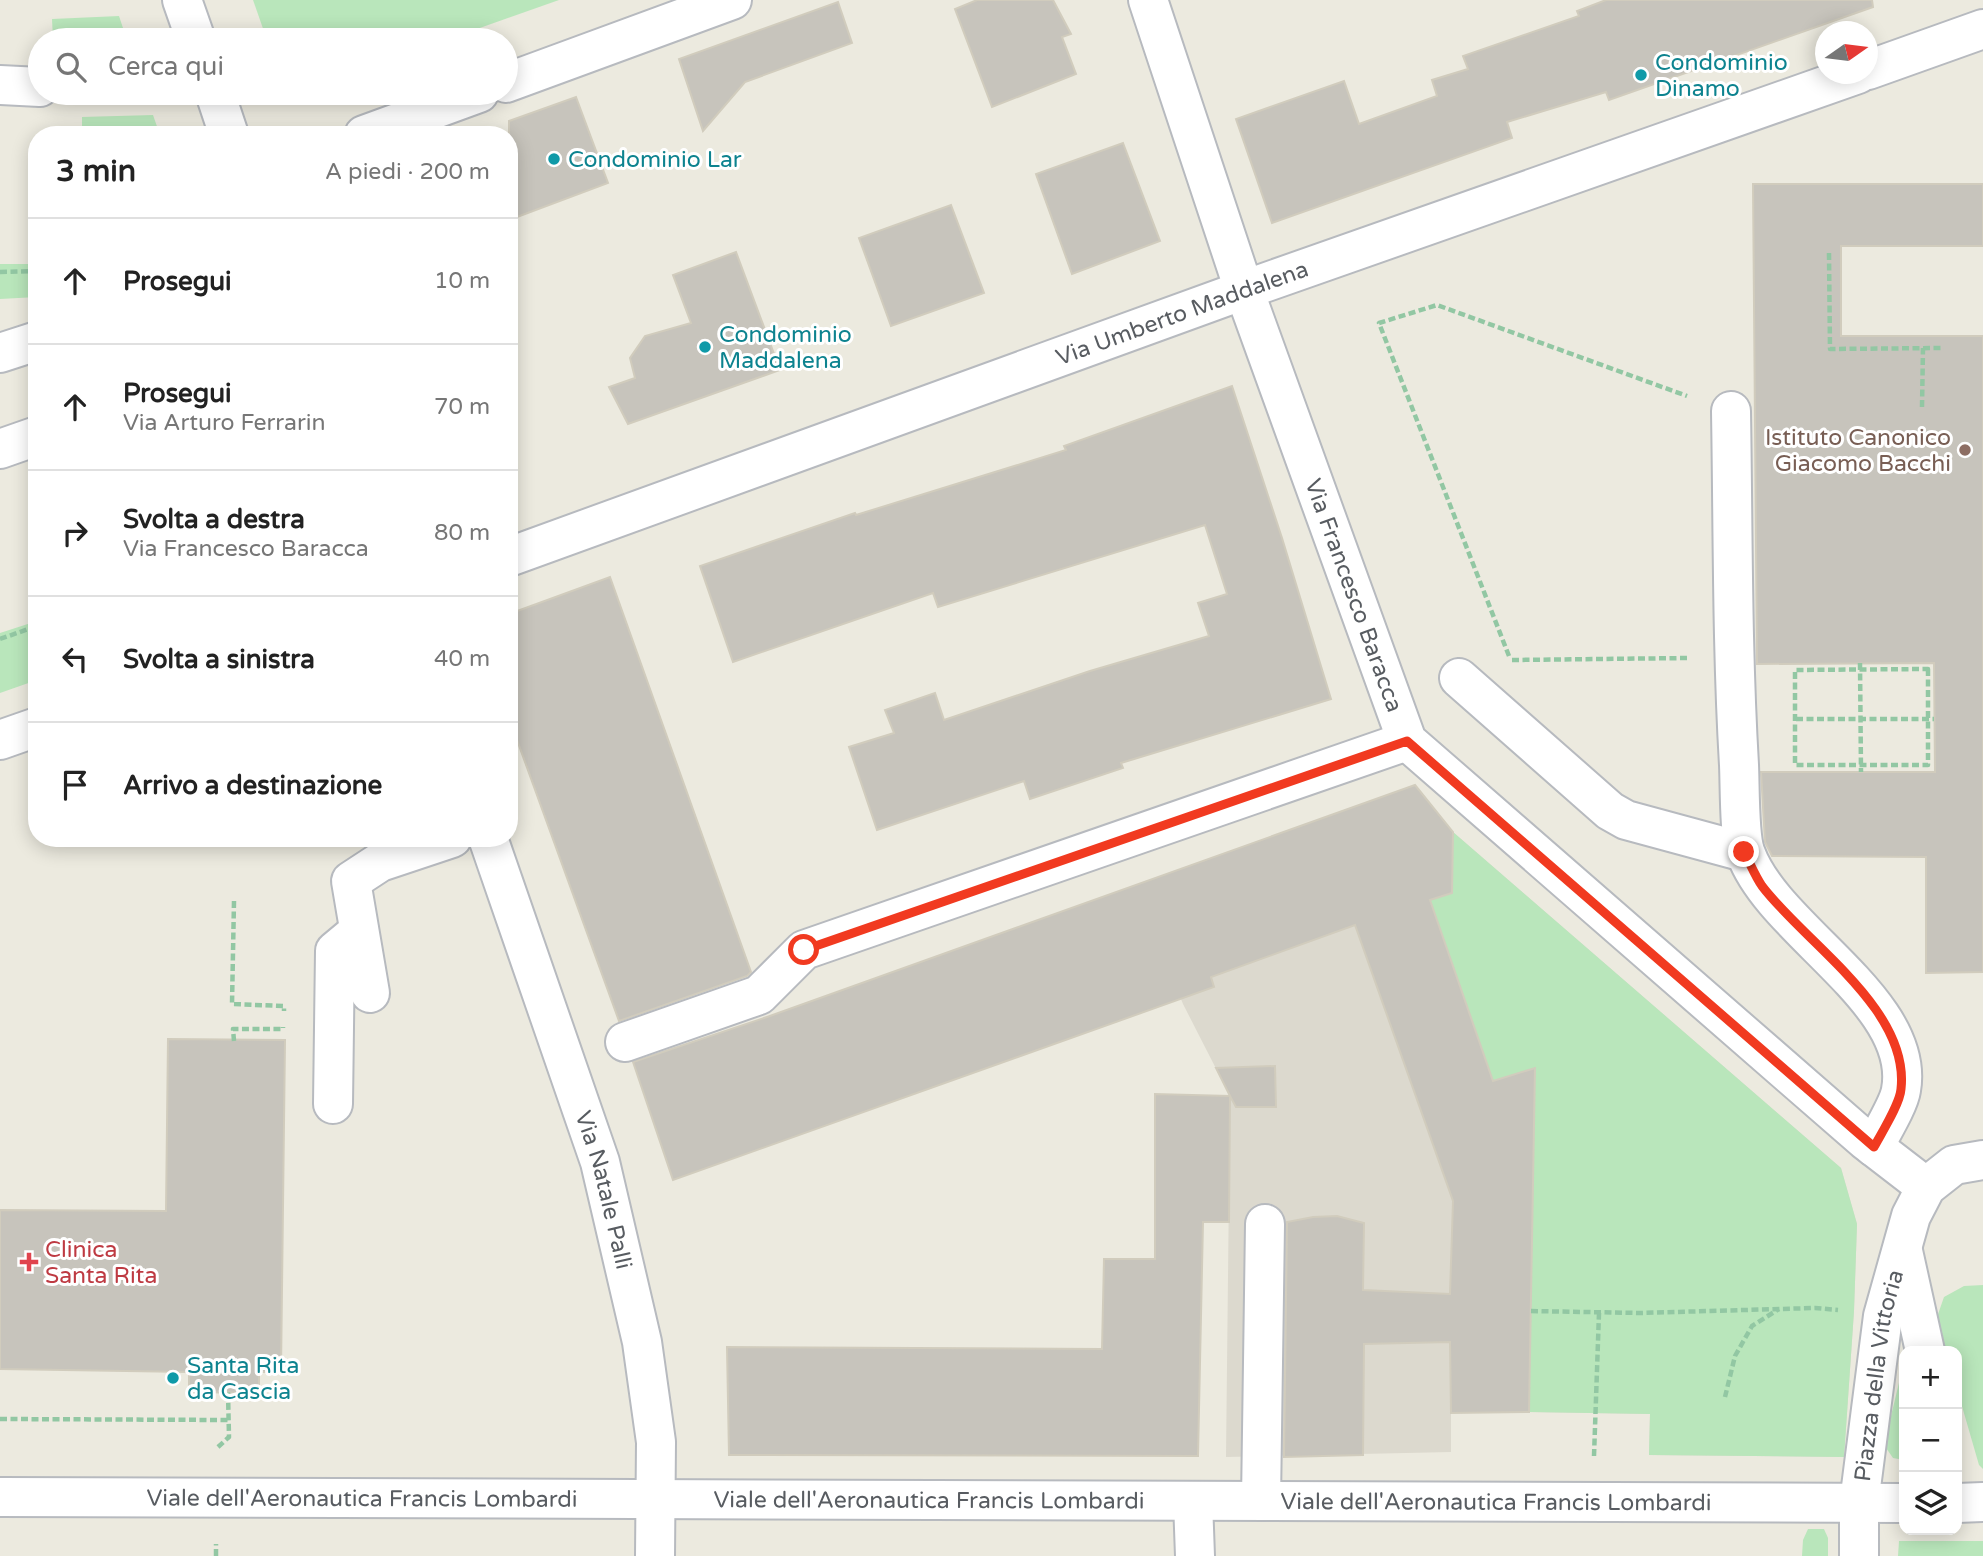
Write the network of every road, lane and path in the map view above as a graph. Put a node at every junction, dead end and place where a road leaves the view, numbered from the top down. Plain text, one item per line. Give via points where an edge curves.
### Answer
1 (182, 0) edge
2 (732, 0) edge
3 (1148, 0) edge
4 (192, 28) edge
5 (1983, 29) edge
6 (1878, 66) edge
7 (518, 79) edge
8 (1830, 84) edge
9 (0, 85) edge
10 (28, 86) edge
11 (219, 105) edge
12 (446, 105) edge
13 (226, 126) edge
14 (389, 126) edge
15 (1829, 253) dead end
16 (28, 271) edge
17 (0, 272) edge
18 (1244, 290) junction
19 (28, 344) edge
20 (1923, 348) junction
21 (1944, 348) dead end
22 (0, 353) edge
23 (1922, 407) dead end
24 (1731, 411) joint
25 (28, 439) edge
26 (0, 449) edge
27 (518, 554) edge
28 (28, 629) edge
29 (0, 639) edge
30 (1736, 658) junction
31 (1860, 666) junction
32 (1458, 678) dead end
33 (1796, 719) junction
34 (1861, 719) junction
35 (1931, 719) junction
36 (28, 730) edge
37 (0, 740) edge
38 (1407, 741) junction
39 (1861, 765) junction
40 (1861, 772) dead end
41 (425, 847) edge
42 (491, 847) edge
43 (1744, 852) junction
44 (234, 901) dead end
45 (359, 931) junction
46 (370, 993) dead end
47 (284, 1006) dead end
48 (283, 1029) dead end
49 (234, 1041) dead end
50 (625, 1042) dead end
51 (333, 1104) dead end
52 (1874, 1147) junction
53 (1983, 1160) edge
54 (1926, 1187) junction
55 (1265, 1224) dead end
56 (1903, 1248) junction
57 (1779, 1309) junction
58 (1531, 1311) dead end
59 (1598, 1313) junction
60 (1883, 1316) junction
61 (1924, 1346) edge
62 (228, 1392) dead end
63 (1725, 1397) dead end
64 (1597, 1398) dead end
65 (0, 1419) edge
66 (228, 1420) junction
67 (218, 1447) dead end
68 (0, 1497) edge
69 (657, 1500) junction
70 (1193, 1501) junction
71 (1261, 1501) junction
72 (1859, 1503) junction
73 (1899, 1503) edge
74 (654, 1556) edge
75 (1195, 1556) edge
76 (1860, 1556) edge

1 - 4 street
2 - 7 street
3 - 18 street, Via Francesco Baracca
5 - 6 street
8 - 18 street, Via Umberto Maddalena
9 - 10 street
11 - 13 street
12 - 14 street
15 - 20 path via 1830,349
16 - 17 path
18 - 27 street, Via Umberto Maddalena
18 - 38 street, Via Francesco Baracca
19 - 22 street
20 - 21 path
20 - 23 path
24 - 30 street
24 - 30 path via 1437,305 1379,323 1511,660
25 - 26 street
28 - 29 path
30 - 43 street
31 - 33 path via 1796,670
31 - 34 path
31 - 35 path via 1928,669
32 - 43 street via 1610,811 1626,820
33 - 34 path
33 - 39 path via 1795,765
34 - 35 path
34 - 39 path
35 - 39 path via 1928,765
36 - 37 street
38 - 50 street via 804,950 759,995
38 - 52 street, Via Francesco Baracca
39 - 40 path
41 - 45 street via 380,862 351,881
42 - 69 street, Via Natale Palli via 600,1162 642,1342 656,1442
43 - 52 street via 1761,885 1874,1005 1893,1036 1901,1064 1901,1091
44 - 47 path via 232,1004
45 - 46 street
45 - 51 street via 335,951
48 - 49 path via 233,1029
52 - 54 street, Via Francesco Baracca
53 - 54 street via 1954,1165
54 - 56 street, Piazza della Vittoria via 1911,1216
55 - 71 street
56 - 60 street, Piazza della Vittoria
56 - 61 street, Piazza della Vittoria
57 - 59 path
57 - 60 path
57 - 63 path via 1752,1326 1735,1356
58 - 59 path
59 - 64 path
60 - 72 street, Piazza della Vittoria
62 - 66 path
65 - 66 path
66 - 67 path via 229,1437
68 - 69 street, Viale dell'Aeronautica Francis Lombardi
69 - 70 street, Viale dell'Aeronautica Francis Lombardi
69 - 74 street, Via Natale Palli
70 - 71 street, Viale dell'Aeronautica Francis Lombardi
70 - 75 street
71 - 72 street, Viale dell'Aeronautica Francis Lombardi
72 - 73 street, Piazza della Vittoria
72 - 76 street, Piazza della Vittoria

